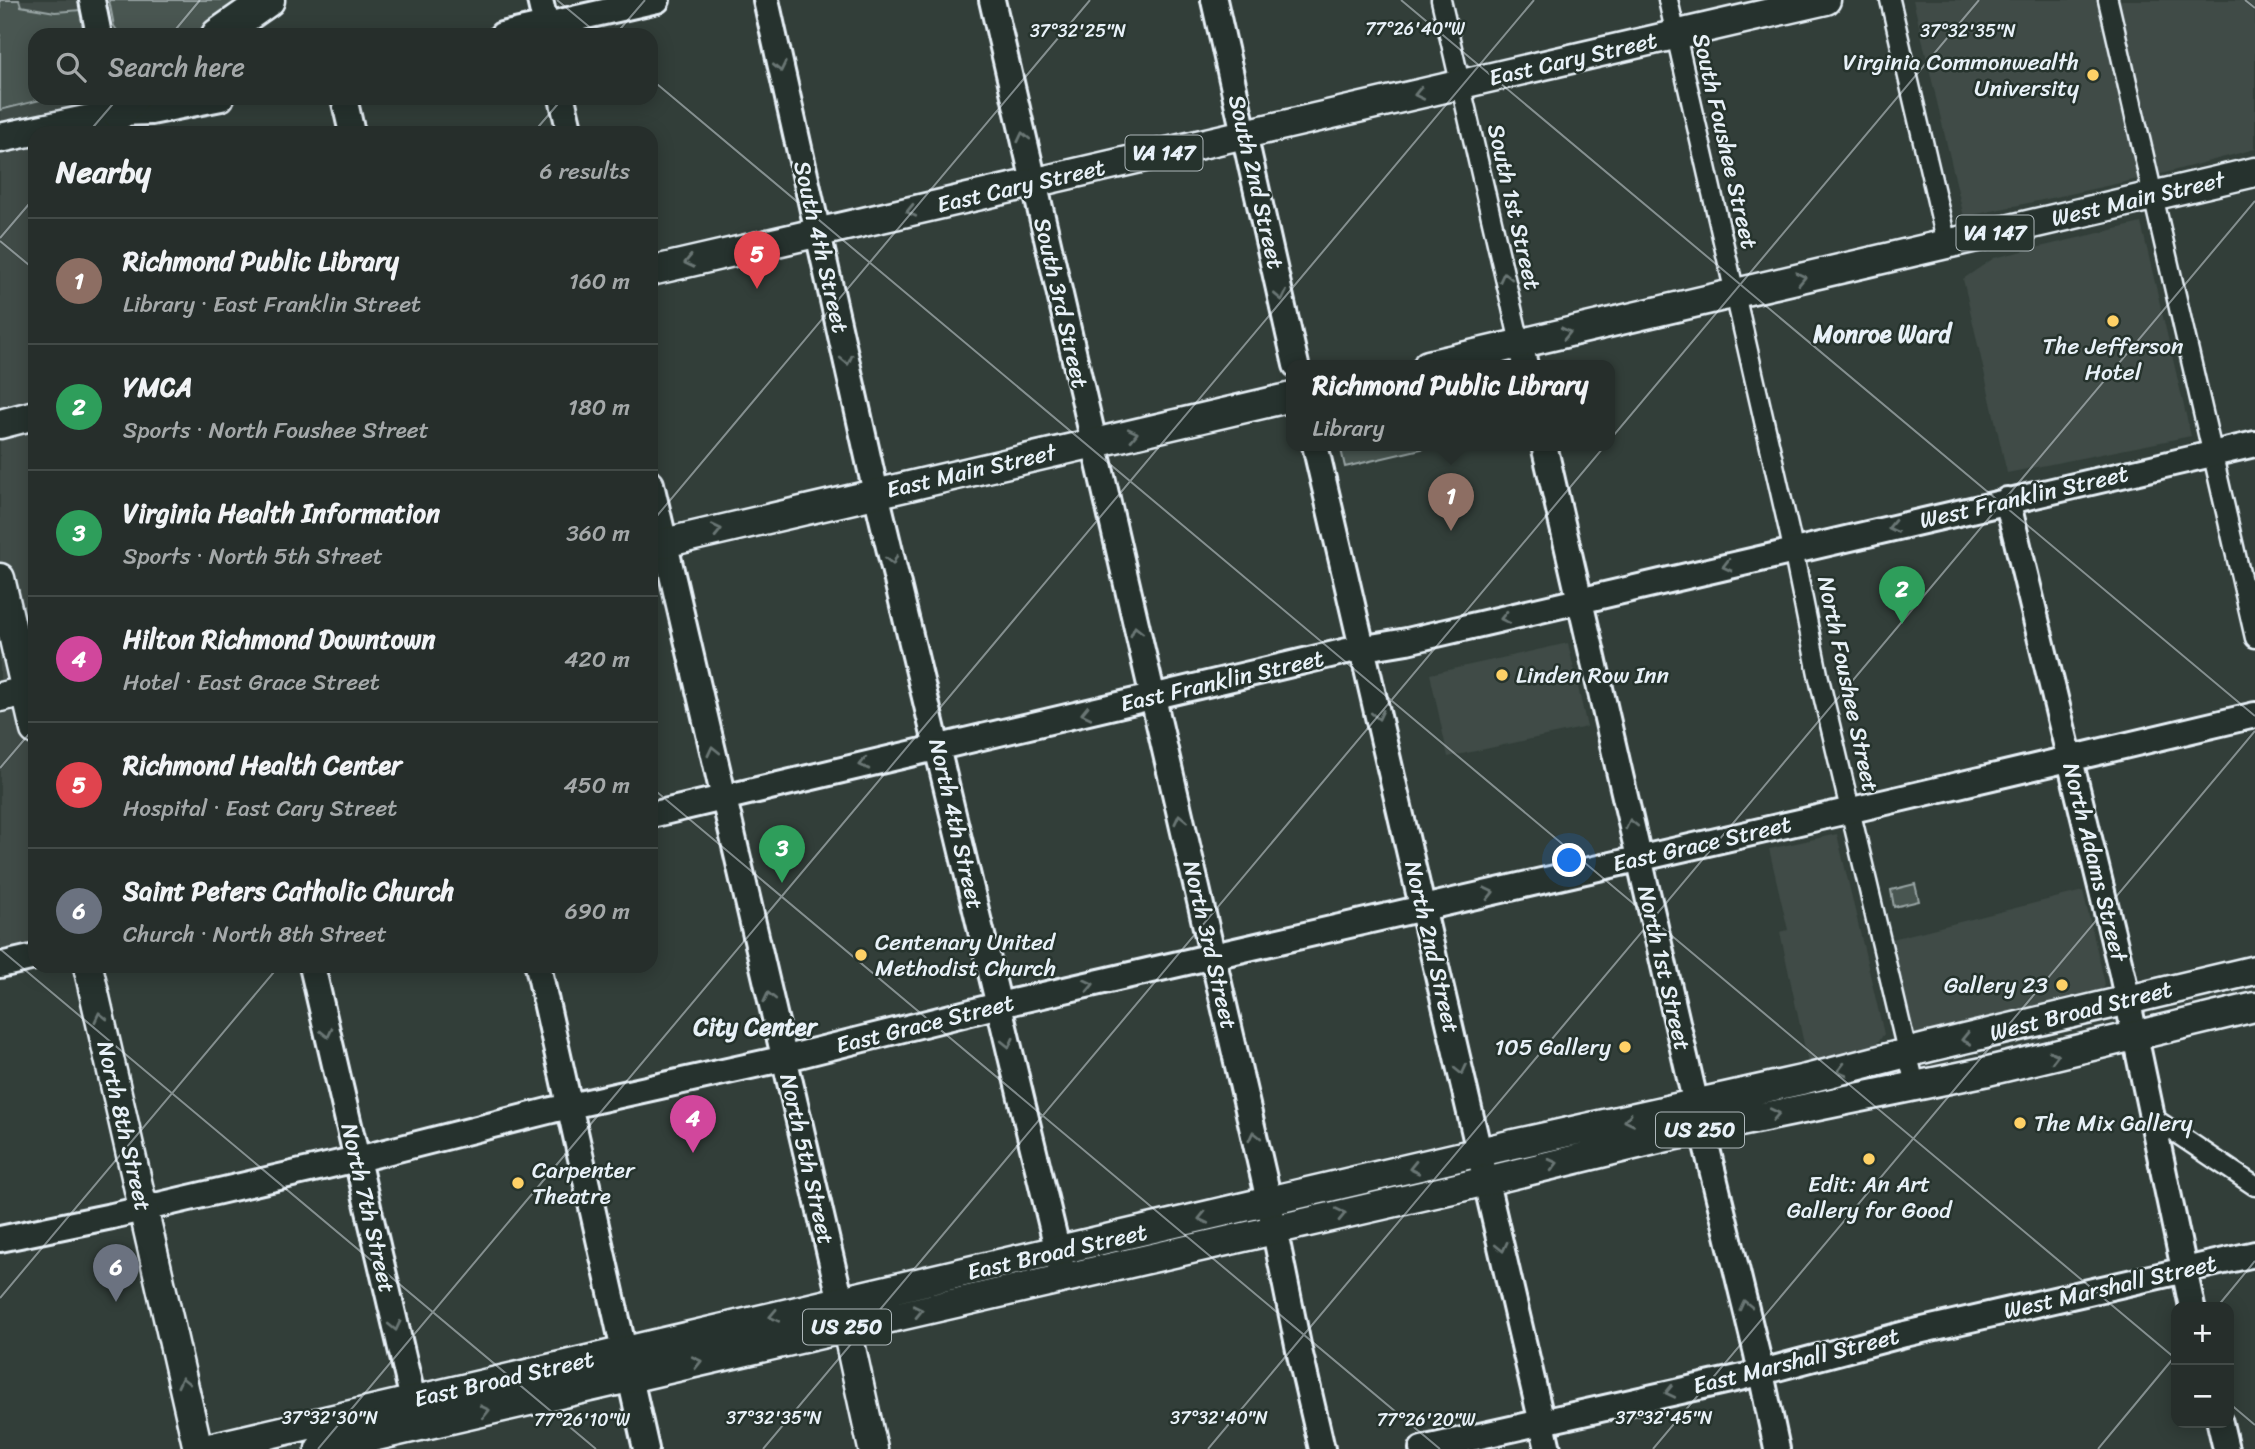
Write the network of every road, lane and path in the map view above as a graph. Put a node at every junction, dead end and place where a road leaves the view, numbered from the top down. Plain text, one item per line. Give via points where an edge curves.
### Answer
1 (268, 0) edge
2 (540, 0) edge
3 (657, 0) edge
4 (766, 0) edge
5 (992, 0) edge
6 (1214, 0) edge
7 (1441, 0) edge
8 (1668, 0) edge
9 (1826, 0) edge
10 (1890, 0) edge
11 (2108, 0) edge
12 (92, 3) edge
13 (97, 28) edge
14 (228, 28) edge
15 (547, 28) edge
16 (554, 28) edge
17 (1676, 35) junction
18 (1460, 85) junction
19 (186, 105) edge
20 (346, 105) edge
21 (564, 105) edge
22 (122, 111) edge
23 (54, 126) edge
24 (350, 126) edge
25 (568, 126) edge
26 (28, 132) edge
27 (1245, 134) junction
28 (0, 138) edge
29 (2255, 172) edge
30 (1033, 183) junction
31 (2153, 196) junction
32 (817, 233) junction
33 (1947, 244) junction
34 (658, 269) edge
35 (1734, 293) junction
36 (1523, 354) edge
37 (1295, 360) edge
38 (1471, 360) edge
39 (1286, 398) edge
40 (28, 417) edge
41 (0, 424) edge
42 (1093, 443) junction
43 (2255, 444) edge
44 (1316, 451) edge
45 (1545, 451) edge
46 (2213, 454) junction
47 (876, 494) junction
48 (2007, 500) junction
49 (658, 544) edge
50 (1793, 550) junction
51 (0, 578) edge
52 (1580, 601) junction
53 (2255, 638) edge
54 (1363, 649) junction
55 (20, 692) edge
56 (1152, 697) junction
57 (28, 712) edge
58 (2255, 715) edge
59 (937, 747) junction
60 (2069, 759) junction
61 (723, 798) junction
62 (1850, 810) junction
63 (658, 813) edge
64 (1639, 858) junction
65 (1423, 909) junction
66 (1213, 958) junction
67 (28, 959) edge
68 (0, 965) edge
69 (2255, 970) edge
70 (90, 973) edge
71 (314, 973) edge
72 (539, 973) edge
73 (2127, 999) junction
74 (999, 1005) junction
75 (2255, 1007) edge
76 (2134, 1035) junction
77 (1908, 1053) junction
78 (783, 1058) junction
79 (1915, 1085) junction
80 (568, 1107) junction
81 (1699, 1117) junction
82 (2152, 1117) junction
83 (1480, 1152) junction
84 (356, 1159) junction
85 (1487, 1180) junction
86 (2255, 1186) edge
87 (143, 1209) junction
88 (1272, 1216) junction
89 (0, 1239) edge
90 (2255, 1254) edge
91 (1061, 1265) junction
92 (2183, 1270) junction
93 (2191, 1302) edge
94 (844, 1314) junction
95 (1964, 1321) joint
96 (627, 1364) junction
97 (1761, 1372) junction
98 (1542, 1422) junction
99 (418, 1425) edge
100 (2221, 1428) edge
101 (198, 1449) edge
102 (205, 1449) edge
103 (320, 1449) edge
104 (646, 1449) edge
105 (873, 1449) edge
106 (1322, 1449) edge
107 (1422, 1449) edge
108 (1548, 1449) edge
109 (1777, 1449) edge
110 (2226, 1449) edge

1 - 14 highway
2 - 15 street
3 - 16 street
4 -> 32 street, South 4th Street
30 -> 5 street, South 3rd Street
6 - 27 street, South 2nd Street
7 - 18 street, South 1st Street
8 - 17 street, South Foushee Street
9 - 17 main road, VA 147
10 - 33 street
11 - 31 street
12 - 13 street
17 - 18 main road, East Cary Street / VA 147
17 - 35 street, South Foushee Street
18 -> 27 main road, East Cary Street / VA 147
36 -> 18 street, South 1st Street
19 - 22 street via 151,112
20 - 24 street
21 - 25 street
22 - 23 main road
26 - 28 main road
27 - 30 main road, East Cary Street / VA 147
27 -> 37 street, South 2nd Street
29 - 31 main road, West Main Street / VA 147
30 -> 32 main road, East Cary Street / VA 147
30 - 42 street, South 3rd Street
31 - 33 main road, West Main Street / VA 147
31 - 46 street
32 -> 34 main road, East Cary Street / VA 147
32 -> 47 street, South 4th Street
35 -> 33 main road, West Main Street / VA 147
36 -> 35 main road, VA 147
35 - 50 street, North Foushee Street
36 - 38 main road, VA 147
42 -> 39 main road, East Main Street
40 - 41 main road
42 - 47 main road, East Main Street
56 -> 42 street, North 3rd Street
43 - 46 street, West Franklin Street
44 - 54 street, North 2nd Street
45 - 52 street, North 1st Street
46 - 48 street, West Franklin Street
46 - 53 street
49 -> 47 main road, East Main Street
47 -> 59 street, North 4th Street
48 -> 50 street, West Franklin Street
48 - 60 street, North Adams Street
61 -> 49 street, North 5th Street
50 -> 52 street, East Franklin Street
50 - 62 street, North Foushee Street
51 - 55 main road
52 -> 54 street, East Franklin Street
64 -> 52 street, North 1st Street
54 - 56 street, East Franklin Street
54 -> 65 street, North 2nd Street
55 - 57 main road
56 -> 59 street, East Franklin Street
66 -> 56 street, North 3rd Street
58 - 60 street, East Grace Street
59 -> 61 street, East Franklin Street
59 - 74 street, North 4th Street
60 - 62 street, East Grace Street
60 - 73 street, North Adams Street
61 - 63 street, East Franklin Street
78 -> 61 street, North 5th Street
62 - 64 street, East Grace Street
62 - 77 street, North Foushee Street
65 -> 64 street, East Grace Street
64 - 81 street, North 1st Street
65 - 66 street, East Grace Street
65 -> 83 street, North 2nd Street
74 -> 66 street, East Grace Street
88 -> 66 street, North 3rd Street
67 - 68 street
69 - 73 main road, West Broad Street / US 250
87 -> 70 main road, North 8th Street
71 -> 84 street, North 7th Street
72 - 80 street
73 - 76 street, North Adams Street
73 -> 77 main road, West Broad Street / US 250
74 - 78 street, East Grace Street
74 -> 91 street, North 4th Street
75 - 76 main road, West Broad Street / US 250
79 -> 76 main road, West Broad Street / US 250
76 - 82 street, North Adams Street
77 - 79 street, North Foushee Street
77 -> 81 main road, East Broad Street / US 250
78 - 80 street, East Grace Street
78 - 94 street, North 5th Street
81 -> 79 main road, East Broad Street / US 250
80 - 84 street, East Grace Street
80 - 96 street
81 -> 83 main road, East Broad Street / US 250
85 -> 81 main road, East Broad Street / US 250
97 -> 81 street, North 1st Street
82 - 86 street
82 - 92 street, North Adams Street
83 - 85 street, North 2nd Street
83 -> 88 main road, East Broad Street / US 250
84 - 87 street, East Grace Street
84 -> 99 street, North 7th Street
88 -> 85 main road, East Broad Street / US 250
85 -> 98 street, North 2nd Street
87 - 89 street, East Grace Street
101 -> 87 main road, North 8th Street
88 - 91 main road, East Broad Street / US 250
88 - 106 street, North 3rd Street
90 - 92 street, West Marshall Street
91 - 94 main road, East Broad Street / US 250
92 - 93 street, North Adams Street
92 - 95 street, West Marshall Street
94 - 96 main road, East Broad Street / US 250
94 - 105 main road, North 5th Street
95 - 97 street, East Marshall Street
96 - 99 main road, East Broad Street / US 250
96 - 104 street
97 -> 98 street, East Marshall Street
97 - 109 street, North 1st Street
98 - 107 street, East Marshall Street
98 - 108 street, North 2nd Street
99 - 102 main road, East Broad Street / US 250
99 - 103 main road, East Broad Street / US 250
100 - 110 street

